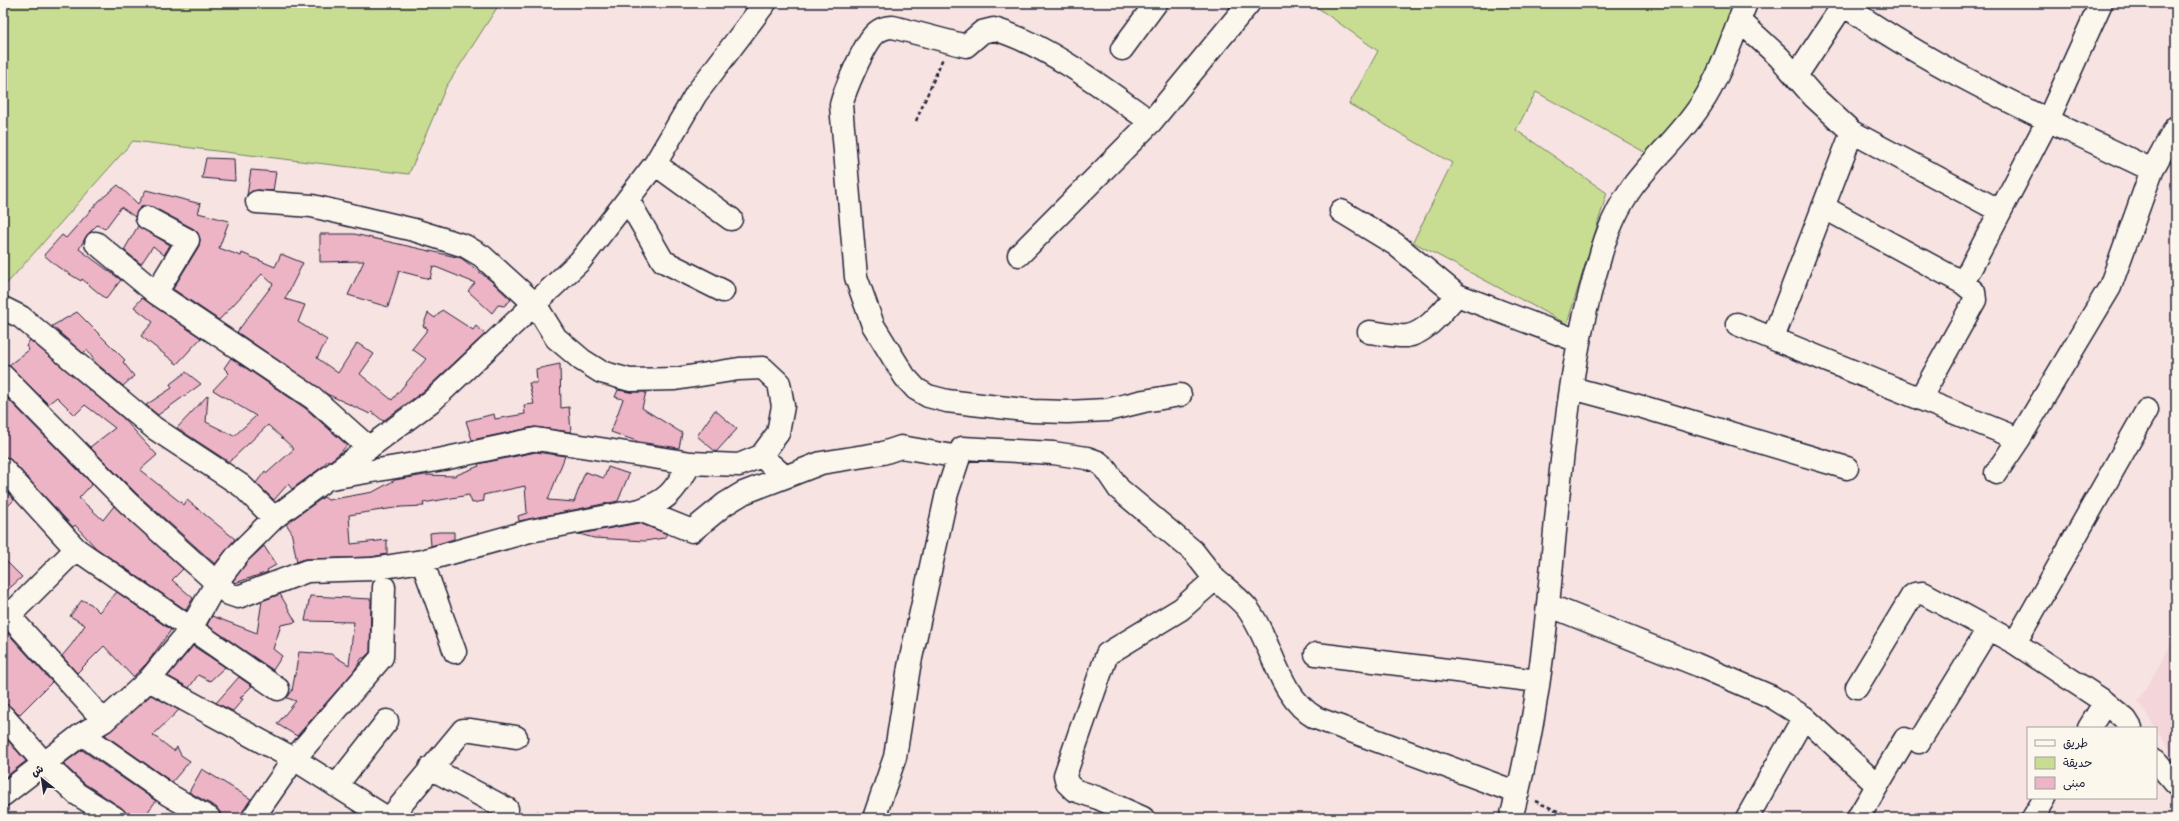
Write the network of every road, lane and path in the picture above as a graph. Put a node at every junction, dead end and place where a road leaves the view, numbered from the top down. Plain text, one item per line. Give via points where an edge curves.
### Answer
1 (765, 3) edge
2 (1156, 3) edge
3 (1249, 3) edge
4 (2101, 3) edge
5 (1842, 4) edge
6 (1743, 12) edge
7 (949, 43) junction
8 (1122, 49) dead end
9 (1796, 76) junction
10 (2048, 120) junction
11 (916, 121) dead end
12 (1150, 122) junction
13 (2176, 127) edge
14 (1852, 132) junction
15 (655, 164) junction
16 (2152, 170) junction
17 (628, 200) junction
18 (257, 202) dead end
19 (1823, 207) junction
20 (1340, 211) dead end
21 (2000, 211) junction
22 (147, 218) dead end
23 (731, 219) dead end
24 (96, 243) dead end
25 (1019, 255) dead end
26 (1963, 282) junction
27 (723, 291) dead end
28 (156, 292) junction
29 (1457, 295) junction
30 (535, 304) junction
31 (3, 308) edge
32 (1736, 324) dead end
33 (1369, 332) dead end
34 (1773, 338) junction
35 (1578, 341) junction
36 (3, 376) edge
37 (1572, 388) junction
38 (1180, 395) dead end
39 (1920, 399) junction
40 (2147, 410) dead end
41 (2019, 439) junction
42 (369, 448) junction
43 (761, 456) junction
44 (959, 457) junction
45 (691, 463) junction
46 (1847, 468) dead end
47 (3, 469) edge
48 (1996, 473) dead end
49 (786, 477) junction
50 (326, 479) junction
51 (640, 510) junction
52 (274, 518) junction
53 (76, 549) junction
54 (422, 561) junction
55 (1215, 579) junction
56 (217, 582) junction
57 (384, 587) dead end
58 (1548, 606) junction
59 (6, 612) edge
60 (1988, 629) junction
61 (190, 630) junction
62 (2015, 643) junction
63 (456, 652) dead end
64 (1316, 654) dead end
65 (149, 680) junction
66 (1538, 681) junction
67 (1857, 687) dead end
68 (278, 689) dead end
69 (2105, 702) junction
70 (3, 716) edge
71 (1804, 718) junction
72 (104, 721) junction
73 (387, 721) dead end
74 (2090, 727) edge
75 (2130, 727) edge
76 (82, 734) junction
77 (516, 737) dead end
78 (294, 759) junction
79 (2157, 762) edge
80 (44, 763) junction
81 (430, 768) junction
82 (2176, 784) edge
83 (1877, 785) junction
84 (336, 786) junction
85 (1518, 793) junction
86 (3, 795) edge
87 (2044, 799) edge
88 (507, 809) dead end
89 (356, 811) edge
90 (115, 818) edge
91 (209, 818) edge
92 (253, 818) edge
93 (389, 818) edge
94 (874, 818) edge
95 (1143, 818) edge
96 (1511, 818) edge
97 (1572, 818) edge
98 (1747, 818) edge
99 (1858, 818) edge
100 (2033, 818) edge

1 - 15 street via 696,94
2 - 8 street
3 - 12 street
4 - 10 street
5 - 9 street
5 - 10 street via 1909,47
6 - 9 street
6 - 35 street via 1722,66 1701,105 1634,186 1617,212 1599,260
7 - 11 path
7 - 12 street via 966,46 987,29 1000,31 1048,54 1096,83
7 - 38 street via 892,27 882,29 871,38 845,90 841,105 856,277 873,325 900,370 916,389 928,396 947,401 1033,411 1106,410
9 - 14 street via 1814,97
10 - 16 street
10 - 21 street
12 - 25 street
13 - 16 street
14 - 19 street
14 - 21 street
15 - 17 street
15 - 23 street
16 - 41 street via 2110,287
17 - 27 street via 663,260
17 - 30 street via 580,262
18 - 30 street via 312,206 414,230 465,246 482,256
19 - 26 street
19 - 34 street
20 - 29 street via 1395,244
21 - 26 street
22 - 28 street via 188,240
24 - 28 street
26 - 39 street via 1974,292 1975,300
28 - 42 street via 313,398
29 - 33 street via 1416,333 1406,336
29 - 35 street
30 - 42 street via 433,400
30 - 43 street via 556,338 582,360 608,374 630,380 675,379 763,368 779,383 783,406 778,433
31 - 52 street via 21,317 154,428 242,486
32 - 34 street
34 - 39 street
35 - 37 street
36 - 56 street via 128,503
37 - 46 street
37 - 58 street via 1559,482
39 - 41 street
40 - 62 street
41 - 48 street
42 - 50 street
43 - 45 street via 739,465
43 - 49 street
44 - 49 street via 901,447 883,453 821,463
44 - 55 street via 962,448 967,447 1053,453 1098,462 1119,489 1193,551
44 - 94 street via 947,493 909,667 895,757
45 - 50 street via 536,439 443,459
45 - 51 street via 673,491 657,504
47 - 53 street
49 - 51 street via 743,493 692,531
50 - 52 street
51 - 54 street via 530,531
52 - 56 street via 239,553
53 - 59 street
53 - 61 street
54 - 56 street via 372,569 307,571 238,597 229,594
54 - 63 street
55 - 85 street via 1247,608 1265,639 1282,680 1303,711
55 - 95 street via 1181,609 1107,654 1065,775 1067,783 1074,790
56 - 61 street
57 - 78 street via 382,657
58 - 66 street
58 - 71 street via 1772,697
59 - 72 street
60 - 62 street
60 - 67 street via 1923,593 1914,594
60 - 83 street via 1912,741
61 - 65 street
61 - 68 street
62 - 69 street
64 - 66 street
65 - 72 street
65 - 78 street
66 - 85 street
69 - 74 street
69 - 75 street
70 - 80 street
71 - 83 street
71 - 98 street
72 - 76 street
73 - 84 street
76 - 80 street
76 - 91 street via 169,795
77 - 81 street via 463,730
78 - 84 street
78 - 92 street
79 - 82 street
80 - 86 street
80 - 90 street via 77,794
81 - 88 street
81 - 93 street
83 - 99 street
84 - 89 street
85 - 96 street
85 - 97 path
87 - 100 street
89 - 93 street

